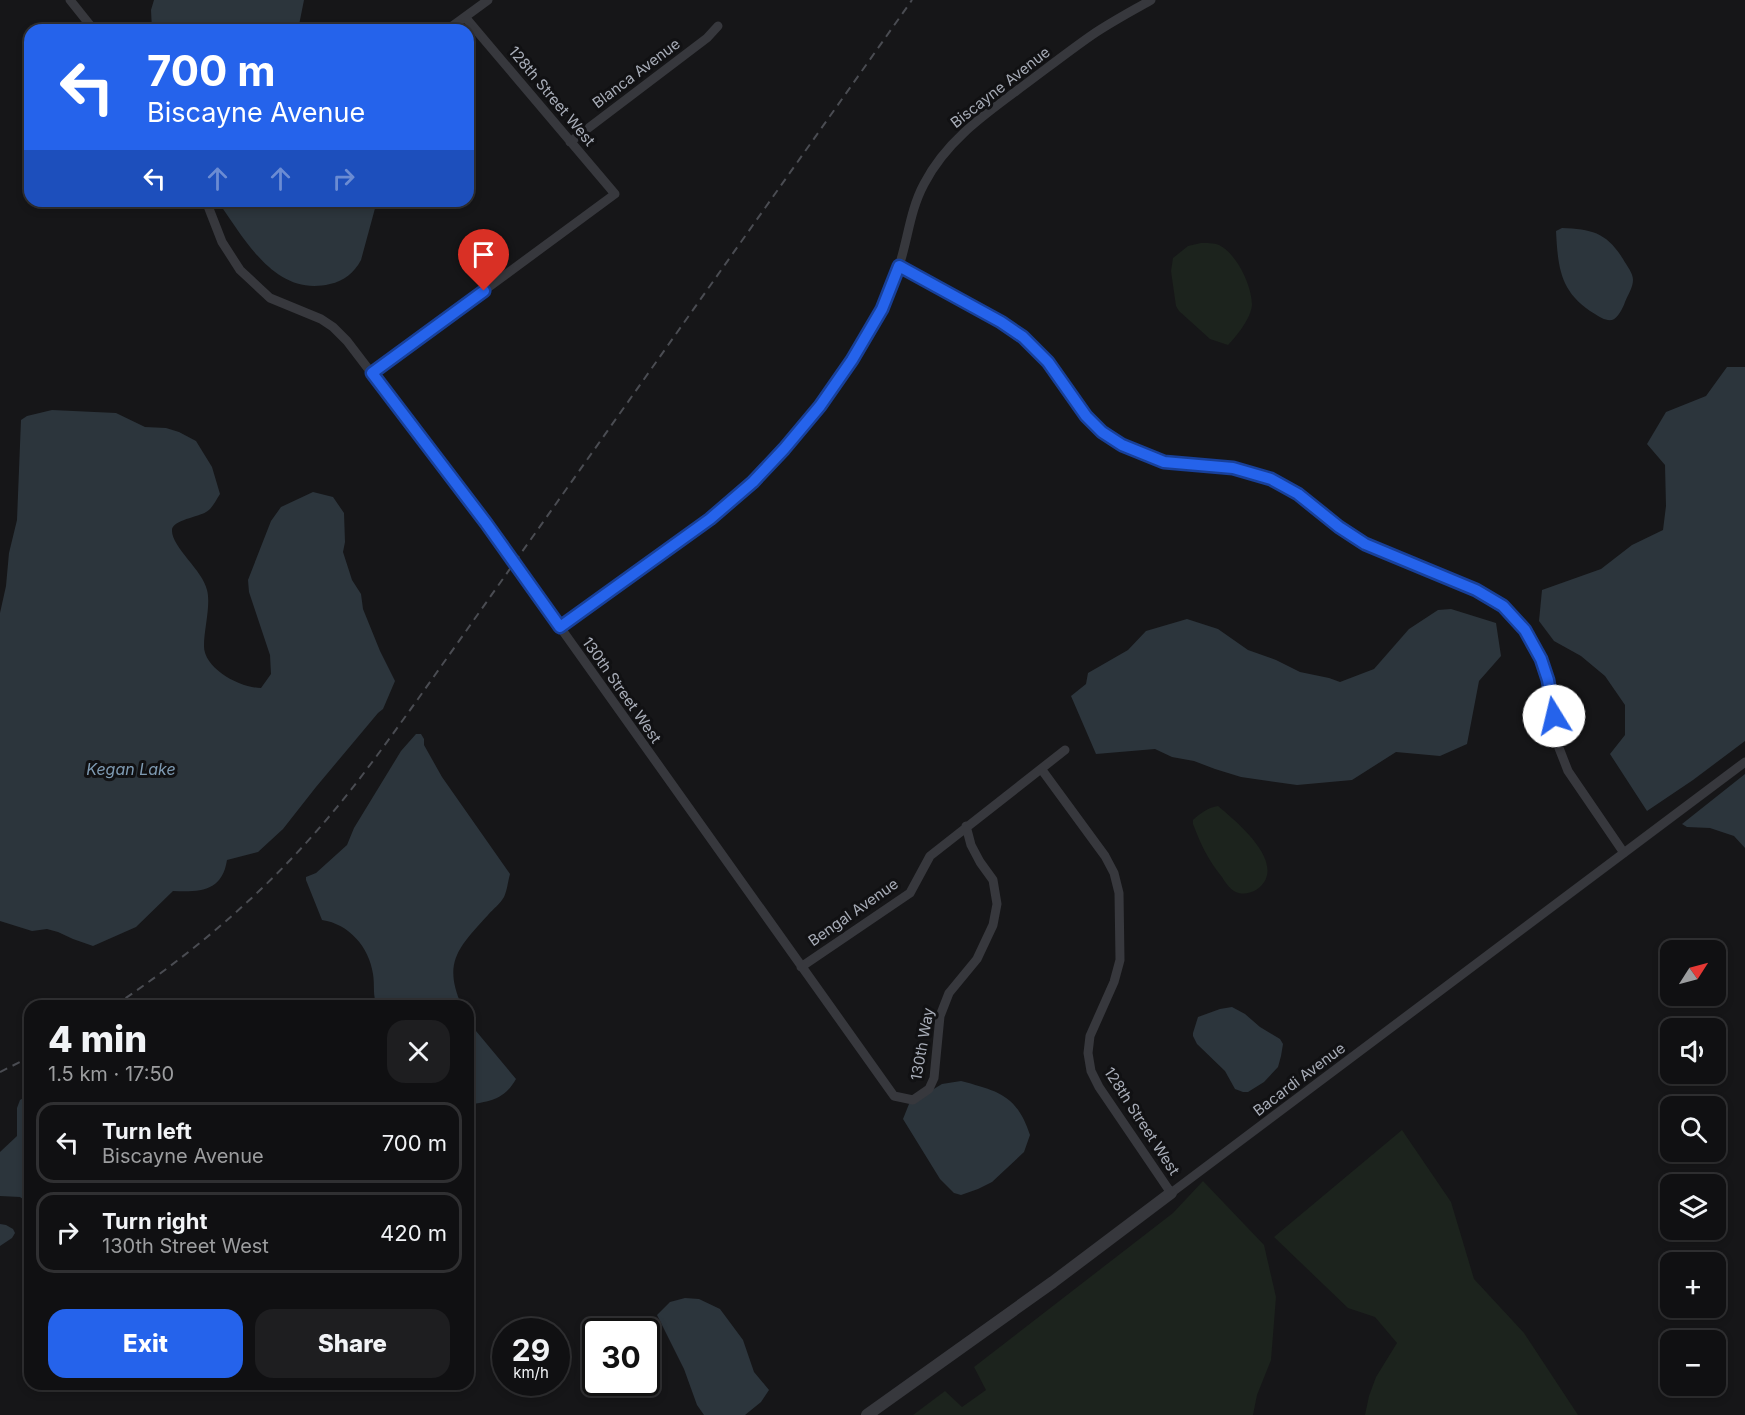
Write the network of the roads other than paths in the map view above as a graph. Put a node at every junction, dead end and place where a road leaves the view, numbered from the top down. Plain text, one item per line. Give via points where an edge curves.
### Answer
1 (70, 0) edge
2 (488, 0) edge
3 (1151, 0) edge
4 (465, 17) junction
5 (89, 24) edge
6 (455, 24) edge
7 (471, 24) edge
8 (718, 26) dead end
9 (474, 28) edge
10 (570, 142) junction
11 (208, 207) edge
12 (899, 266) junction
13 (372, 373) junction
14 (560, 627) junction
15 (1065, 750) dead end
16 (1745, 762) edge
17 (1042, 770) junction
18 (966, 826) junction
19 (1624, 853) junction
20 (801, 967) junction
21 (913, 1100) joint
22 (1171, 1193) junction
23 (867, 1415) edge

1 - 5 street
2 - 4 street
3 - 12 street, Biscayne Avenue via 1094,34 969,126 942,154 912,214
4 - 6 street
4 - 7 street, 128th Street West
8 - 10 street, Blanca Avenue
9 - 10 street, 128th Street West
10 - 13 street, 128th Street West via 615,194
11 - 13 street, 130th Street West via 222,242 240,270 270,298 333,327
12 - 14 street, Biscayne Avenue via 882,309 852,360 784,449 710,519
12 - 19 street via 1023,337 1048,362 1086,416 1122,445 1164,462 1233,468 1271,479 1298,494 1365,544 1476,590 1503,606 1525,630 1541,659 1559,748 1568,771
13 - 14 street, 130th Street West
14 - 20 street, 130th Street West
15 - 17 street, Bengal Avenue
16 - 19 street, Bacardi Avenue
17 - 18 street, Bengal Avenue
17 - 22 street, 128th Street West via 1105,856 1119,893 1120,960 1090,1036 1091,1071
18 - 20 street, Bengal Avenue via 930,856 910,893
18 - 21 street, 130th Way via 971,845 993,880 997,904 993,925 977,958 942,1007 934,1078 929,1089
19 - 22 street, Bacardi Avenue
20 - 21 street, 130th Street West via 894,1096
22 - 23 street, Bacardi Avenue

